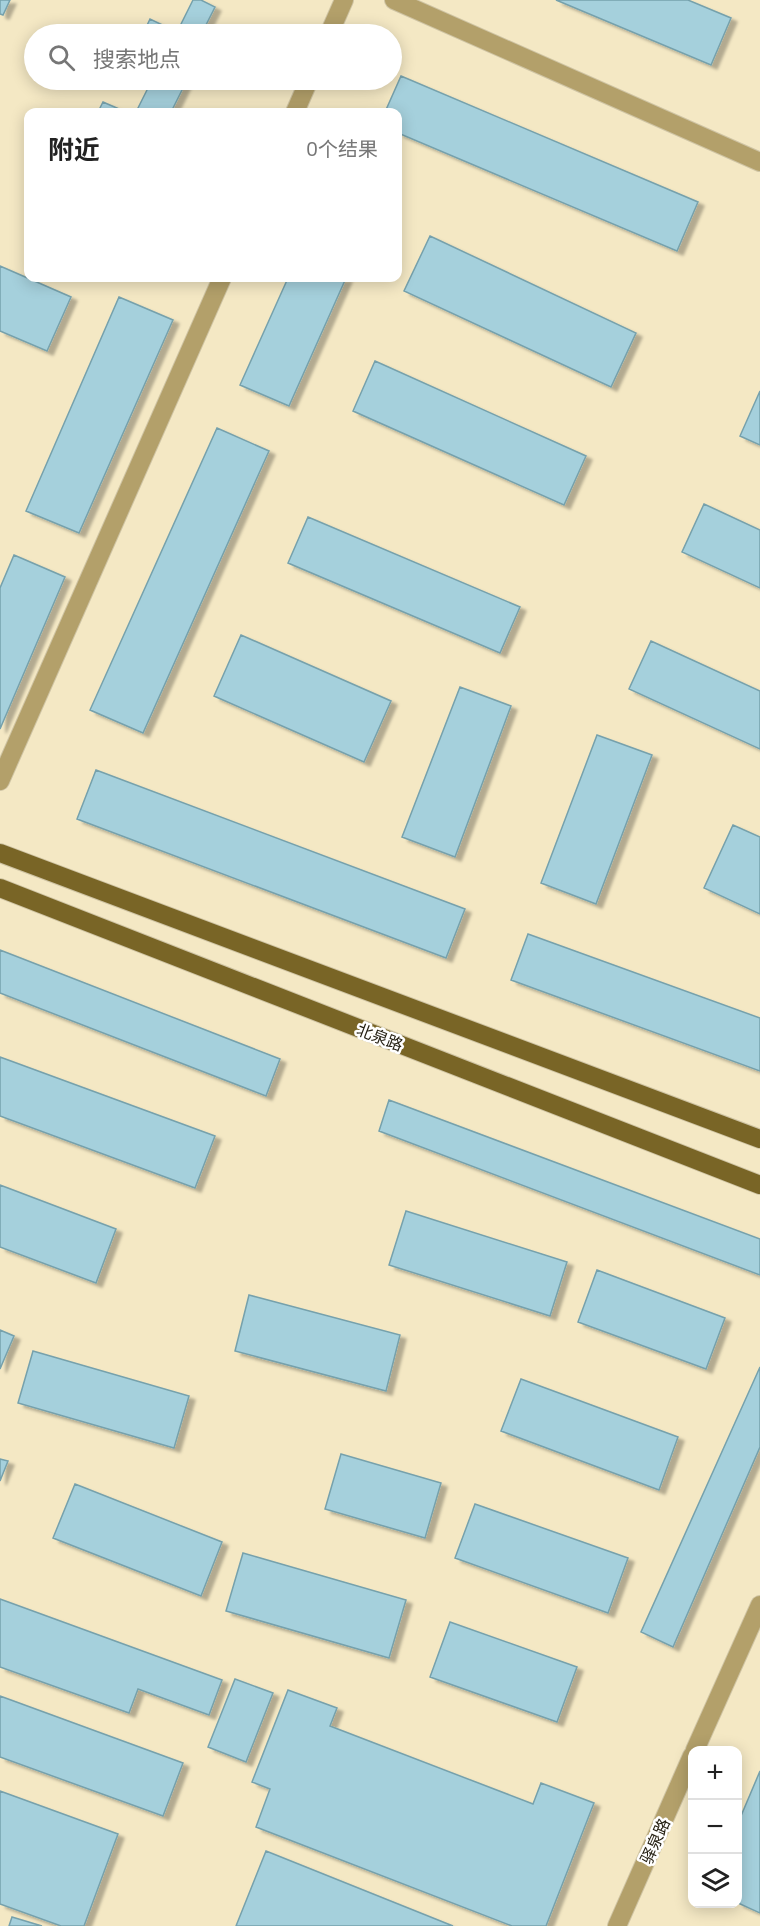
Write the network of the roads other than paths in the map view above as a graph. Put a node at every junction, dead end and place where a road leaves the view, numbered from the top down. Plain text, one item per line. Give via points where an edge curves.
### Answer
1 (344, 0) edge
2 (394, 0) edge
3 (333, 24) edge
4 (305, 90) edge
5 (297, 108) edge
6 (760, 162) edge
7 (220, 282) edge
8 (0, 781) edge
9 (0, 853) edge
10 (0, 888) edge
11 (760, 1139) edge
12 (760, 1185) edge
13 (760, 1605) edge
14 (697, 1746) edge
15 (688, 1767) edge
16 (617, 1926) edge

1 - 3 street
2 - 6 street
4 - 5 street
7 - 8 street
9 - 11 main road
10 - 12 main road, 北泉路
13 - 14 street
15 - 16 street, 驿泉路

